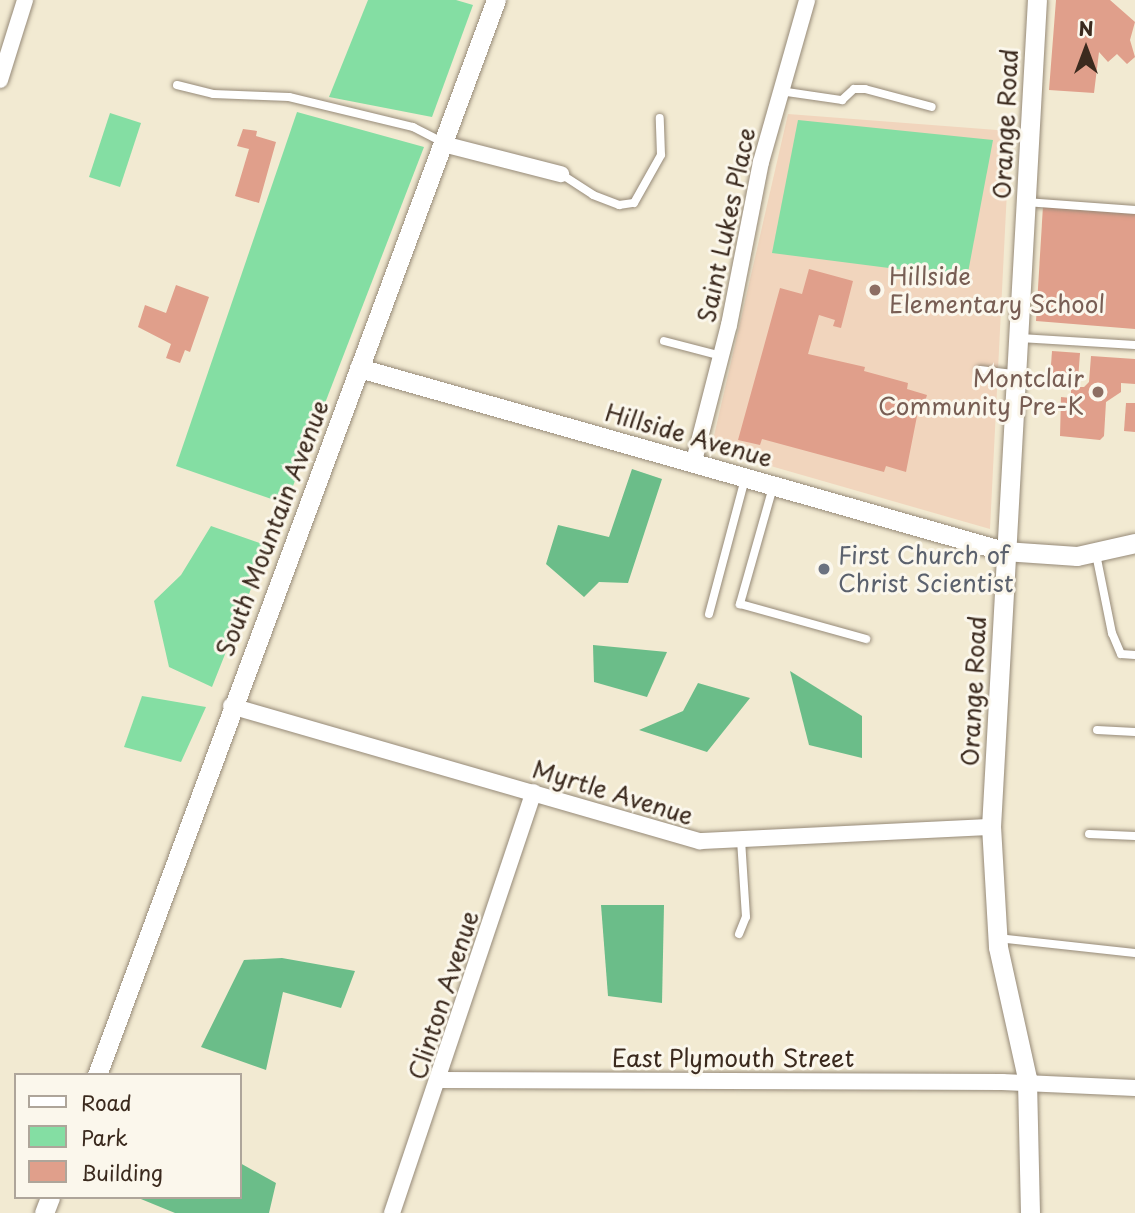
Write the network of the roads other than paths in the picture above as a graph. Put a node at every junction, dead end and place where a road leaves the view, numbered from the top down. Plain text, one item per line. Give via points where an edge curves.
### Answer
1 (25, 0) edge
2 (807, 0) edge
3 (1037, 0) edge
4 (491, 1) edge
5 (0, 80) edge
6 (177, 85) dead end
7 (780, 91) junction
8 (932, 107) dead end
9 (660, 118) dead end
10 (443, 144) junction
11 (561, 174) joint
12 (1025, 202) junction
13 (1135, 210) edge
14 (1017, 338) junction
15 (664, 341) dead end
16 (1135, 345) edge
17 (720, 356) junction
18 (359, 368) junction
19 (980, 370) dead end
20 (1014, 374) junction
21 (694, 461) junction
22 (746, 477) junction
23 (774, 485) junction
24 (1135, 543) edge
25 (1004, 551) junction
26 (1096, 554) junction
27 (709, 614) dead end
28 (866, 639) dead end
29 (1135, 655) edge
30 (231, 706) junction
31 (1097, 730) dead end
32 (1135, 732) edge
33 (534, 792) junction
34 (991, 827) junction
35 (1089, 834) dead end
36 (1135, 836) edge
37 (741, 839) junction
38 (739, 934) dead end
39 (997, 938) junction
40 (1135, 953) edge
41 (98, 1073) edge
42 (439, 1080) junction
43 (1027, 1083) junction
44 (1135, 1088) edge
45 (392, 1213) edge
46 (1030, 1213) edge

1 - 5 street
2 - 7 street, Saint Lukes Place
3 - 12 street, Orange Road
4 - 10 street, South Mountain Avenue
6 - 10 lane via 213,94 289,97 413,127
7 - 8 lane via 842,100 854,89 865,89
7 - 17 street, Saint Lukes Place
9 - 11 lane via 661,155 634,203 619,205 593,195
10 - 11 street
10 - 18 street, South Mountain Avenue
12 - 13 lane
12 - 14 street, Orange Road
14 - 16 lane
14 - 20 street, Orange Road
15 - 17 lane
17 - 21 street, Saint Lukes Place
18 - 21 street, Hillside Avenue
18 - 30 street, South Mountain Avenue
19 - 20 lane
20 - 25 street, Orange Road
21 - 22 street, Hillside Avenue
22 - 23 street, Hillside Avenue
22 - 27 lane
23 - 25 street, Hillside Avenue
23 - 28 lane via 740,604
24 - 26 street, Hillside Avenue
25 - 26 street, Hillside Avenue
25 - 34 street, Orange Road
26 - 29 lane via 1112,634 1121,654
30 - 33 street, Myrtle Avenue
30 - 41 street, South Mountain Avenue
31 - 32 lane
33 - 37 street, Myrtle Avenue via 700,841
33 - 42 street, Clinton Avenue
34 - 37 street, Myrtle Avenue
34 - 39 street, Orange Road
35 - 36 lane
37 - 38 lane via 746,917
39 - 40 lane
39 - 43 street, Orange Road
42 - 43 street, East Plymouth Street
42 - 45 street, Clinton Avenue
43 - 44 street, East Plymouth Street
43 - 46 street, Orange Road

